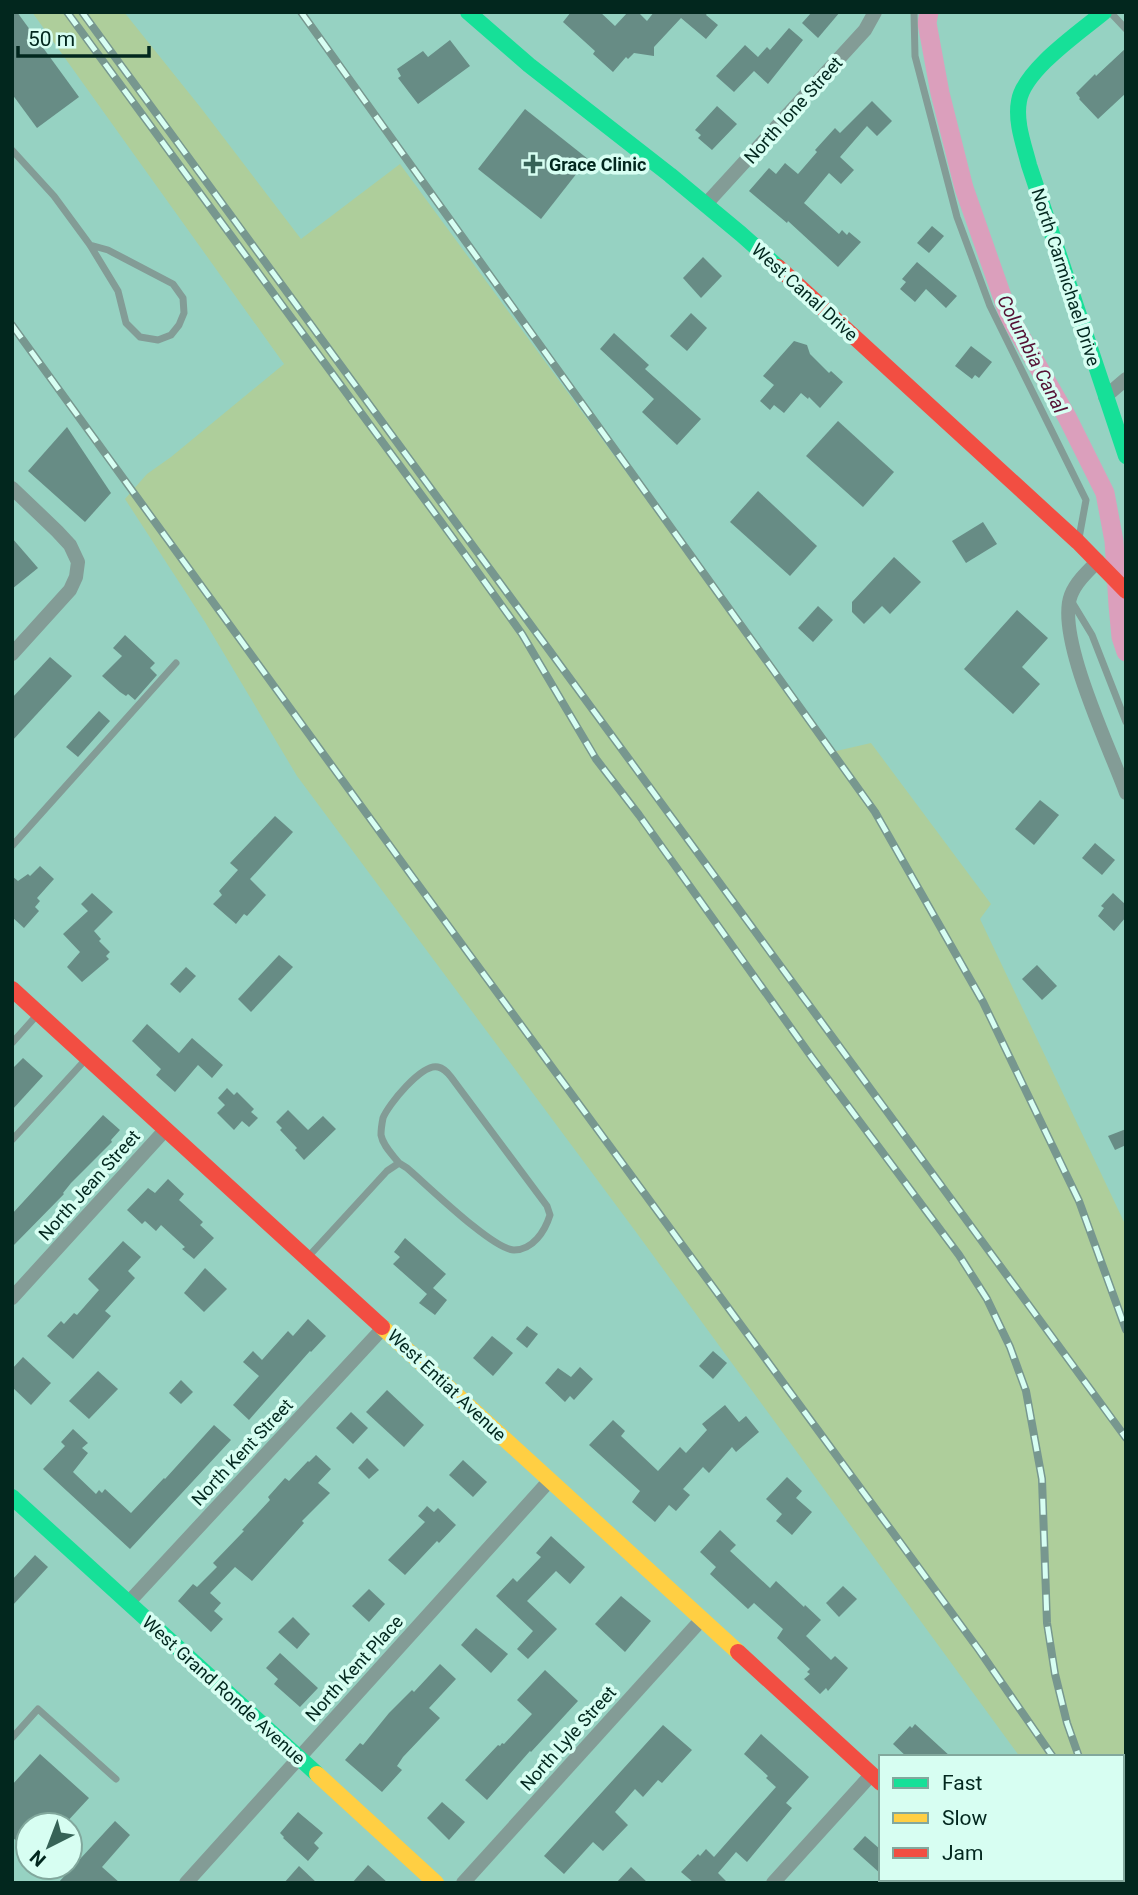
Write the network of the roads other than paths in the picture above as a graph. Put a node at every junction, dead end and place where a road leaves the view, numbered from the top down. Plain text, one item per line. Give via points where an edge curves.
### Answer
1 (468, 12) edge
2 (875, 12) edge
3 (914, 12) edge
4 (1104, 12) edge
5 (1110, 12) edge
6 (1126, 29) edge
7 (12, 150) edge
8 (706, 204) junction
9 (90, 245) junction
10 (1126, 379) edge
11 (1105, 397) junction
12 (1126, 456) edge
13 (12, 488) edge
14 (1078, 542) junction
15 (1102, 566) junction
16 (1126, 591) edge
17 (1070, 598) junction
18 (12, 654) edge
19 (176, 663) dead end
20 (1126, 722) edge
21 (1126, 793) edge
22 (12, 846) edge
23 (12, 989) edge
24 (39, 1013) junction
25 (12, 1043) edge
26 (87, 1058) junction
27 (166, 1129) junction
28 (12, 1140) edge
29 (399, 1163) junction
30 (307, 1257) junction
31 (12, 1298) edge
32 (384, 1327) junction
33 (550, 1479) junction
34 (12, 1497) edge
35 (128, 1603) junction
36 (702, 1619) junction
37 (12, 1738) edge
38 (299, 1758) junction
39 (116, 1779) dead end
40 (876, 1779) edge
41 (186, 1883) edge
42 (436, 1883) edge
43 (463, 1883) edge
44 (773, 1883) edge

1 - 8 street, West Canal Drive
2 - 8 street, North Ione Street via 866,30
3 - 14 lane via 915,56 957,217 990,306 1086,500
4 - 11 street, North Carmichael Drive via 1028,81 1020,96 1018,117
5 - 6 lane
7 - 9 lane
8 - 14 street, West Canal Drive
9 - 9 lane via 118,291 126,323 140,337 158,340 171,335 184,313 183,298 173,284
10 - 11 street
11 - 12 street, North Carmichael Drive
13 - 18 street via 70,545 78,562 70,590
14 - 15 street, West Canal Drive
15 - 16 street, West Canal Drive
15 - 17 street via 1077,584
17 - 20 lane via 1092,635
17 - 21 street via 1077,665
19 - 22 lane
23 - 24 street, West Entiat Avenue
24 - 25 lane
24 - 26 street, West Entiat Avenue
26 - 27 street, West Entiat Avenue
26 - 28 lane
27 - 30 street, West Entiat Avenue
27 - 31 street, North Jean Street
29 - 29 lane via 500,1247 514,1250 532,1244 551,1215 451,1077 438,1067 428,1067 412,1079 384,1116 381,1133 385,1146
29 - 30 lane
30 - 32 street, West Entiat Avenue
32 - 33 street, West Entiat Avenue
32 - 35 street, North Kent Street
33 - 36 street, West Entiat Avenue
33 - 38 street, North Kent Place
34 - 35 street, West Grand Ronde Avenue
35 - 38 street, West Grand Ronde Avenue
36 - 40 street, West Entiat Avenue
36 - 43 street, North Lyle Street
37 - 39 lane via 37,1709
38 - 41 street, North Kent Place
38 - 42 street, West Grand Ronde Avenue
40 - 44 street

